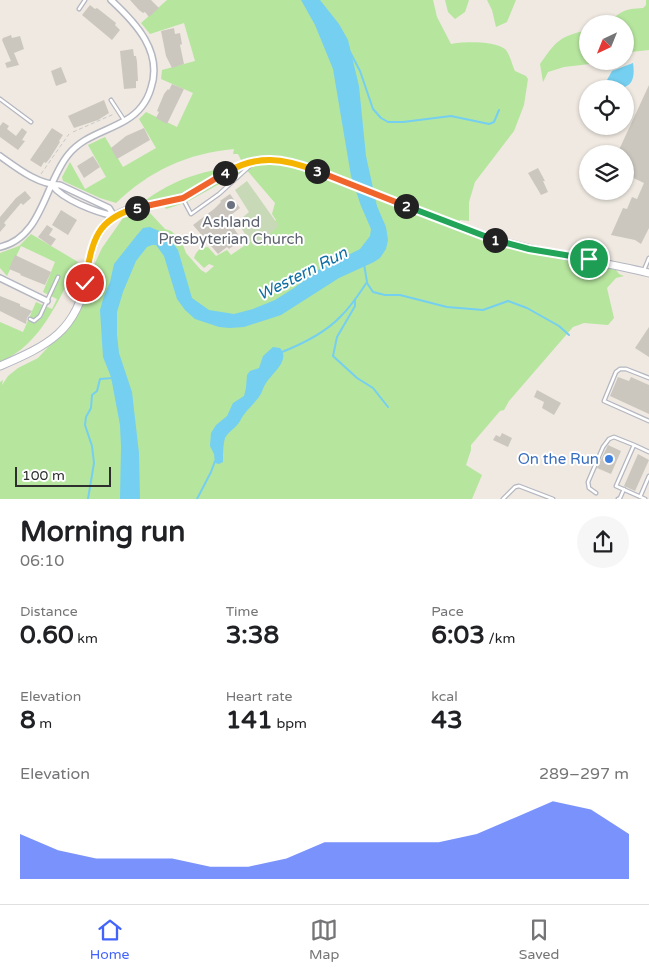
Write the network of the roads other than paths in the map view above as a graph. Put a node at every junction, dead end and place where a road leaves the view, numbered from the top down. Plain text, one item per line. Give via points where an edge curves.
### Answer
1 (85, 0) edge
2 (112, 0) edge
3 (79, 9) dead end
4 (0, 99) edge
5 (111, 100) dead end
6 (125, 121) junction
7 (31, 122) dead end
8 (0, 156) edge
9 (255, 161) junction
10 (52, 185) junction
11 (183, 198) junction
12 (114, 216) junction
13 (0, 247) edge
14 (649, 258) edge
15 (646, 272) edge
16 (58, 277) dead end
17 (0, 278) edge
18 (47, 301) junction
19 (30, 319) dead end
20 (0, 366) edge
21 (649, 378) edge
22 (649, 421) edge
23 (634, 445) junction
24 (649, 452) edge
25 (649, 476) edge
26 (624, 489) junction
27 (596, 493) dead end
28 (640, 497) junction
29 (503, 499) edge
30 (553, 499) edge
31 (618, 499) edge
32 (645, 499) edge

1 - 3 lane
2 - 6 street via 144,36 154,64 153,82 147,99
4 - 7 lane
5 - 6 lane
6 - 10 street via 91,136 74,148 63,161
8 - 10 street
9 - 11 main road via 233,168
9 - 11 lane via 220,194 191,214
9 - 15 main road via 290,162 507,243
10 - 12 street via 58,193 102,214
10 - 13 street via 26,231 11,244
11 - 12 main road via 138,207
12 - 20 main road via 96,238 81,299 73,317 45,343
14 - 15 lane
16 - 18 lane
17 - 18 street
18 - 19 lane via 40,316 34,321
21 - 22 lane via 620,369 604,401
23 - 24 lane
23 - 26 lane via 616,486
23 - 27 lane via 614,437 606,442 588,482 589,488
25 - 28 lane
26 - 28 lane
26 - 31 lane
28 - 32 lane
29 - 30 lane via 514,487 520,486

